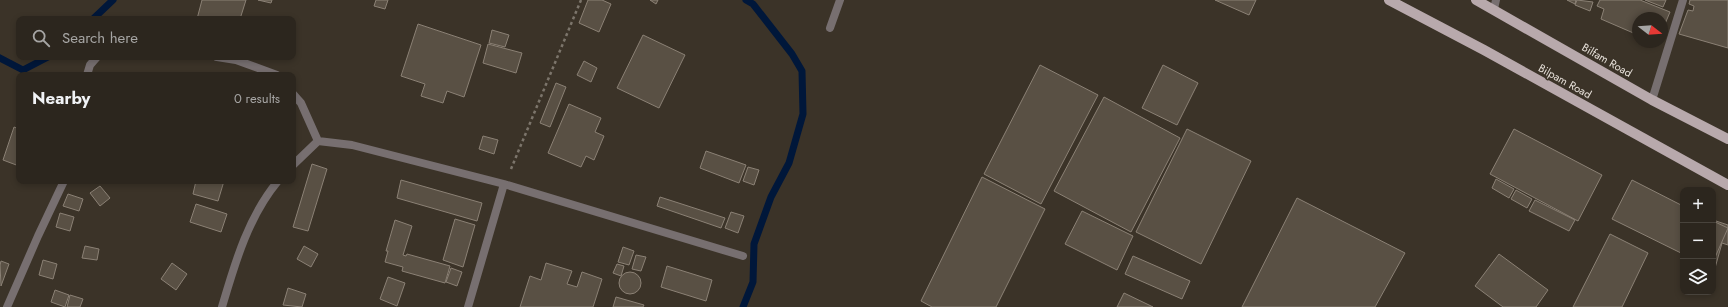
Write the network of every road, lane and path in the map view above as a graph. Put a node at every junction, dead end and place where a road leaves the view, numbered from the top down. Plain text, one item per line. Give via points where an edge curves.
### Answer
1 (581, 0) edge
2 (840, 0) edge
3 (1389, 0) edge
4 (1476, 0) edge
5 (1683, 0) edge
6 (1495, 5) edge
7 (830, 28) dead end
8 (94, 60) edge
9 (236, 60) edge
10 (88, 72) edge
11 (269, 72) edge
12 (296, 97) edge
13 (1652, 100) junction
14 (1728, 139) edge
15 (318, 141) junction
16 (296, 162) edge
17 (63, 184) edge
18 (276, 184) edge
19 (504, 184) junction
20 (1728, 185) edge
21 (743, 256) dead end
22 (7, 307) edge
23 (222, 307) edge
24 (468, 307) edge

1 - 19 path
2 - 7 street
3 - 20 main road, Bilpam Road
4 - 6 main road, Bilfam Road
5 - 13 street
6 - 13 main road, Bilfam Road
8 - 10 street
9 - 11 street
12 - 15 street
13 - 14 main road, Bilfam Road
15 - 16 street
15 - 19 street via 352,145
17 - 22 street
18 - 23 street via 247,230
19 - 21 street
19 - 24 street

